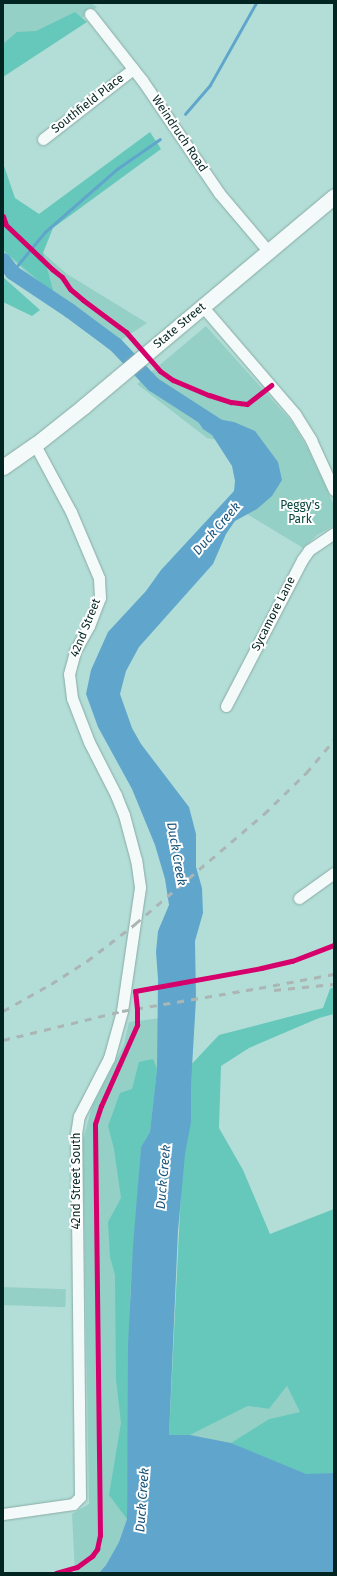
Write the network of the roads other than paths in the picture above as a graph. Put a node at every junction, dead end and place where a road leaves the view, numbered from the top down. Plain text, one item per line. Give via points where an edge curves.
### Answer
1 (90, 14) dead end
2 (133, 69) junction
3 (43, 139) dead end
4 (334, 196) edge
5 (269, 252) junction
6 (203, 307) junction
7 (35, 445) junction
8 (3, 467) edge
9 (334, 490) edge
10 (334, 533) edge
11 (226, 706) dead end
12 (124, 815) joint
13 (334, 873) edge
14 (299, 898) dead end
15 (3, 1514) edge

1 - 2 street, Weindruch Road
2 - 3 street, Southfield Place
2 - 5 street, Weindruch Road via 219,193
4 - 5 main road, State Street
5 - 6 main road, State Street
6 - 7 main road, State Street
6 - 9 street via 294,414 311,440
7 - 8 main road, State Street
7 - 12 street, 42nd Street via 71,512 99,578 100,598 76,651 69,674 72,698 89,742
10 - 11 street, Sycamore Lane via 309,550 302,560
12 - 15 street, 42nd Street South via 140,887 122,1011 109,1058 79,1116 76,1134 80,1497 73,1504
13 - 14 street

